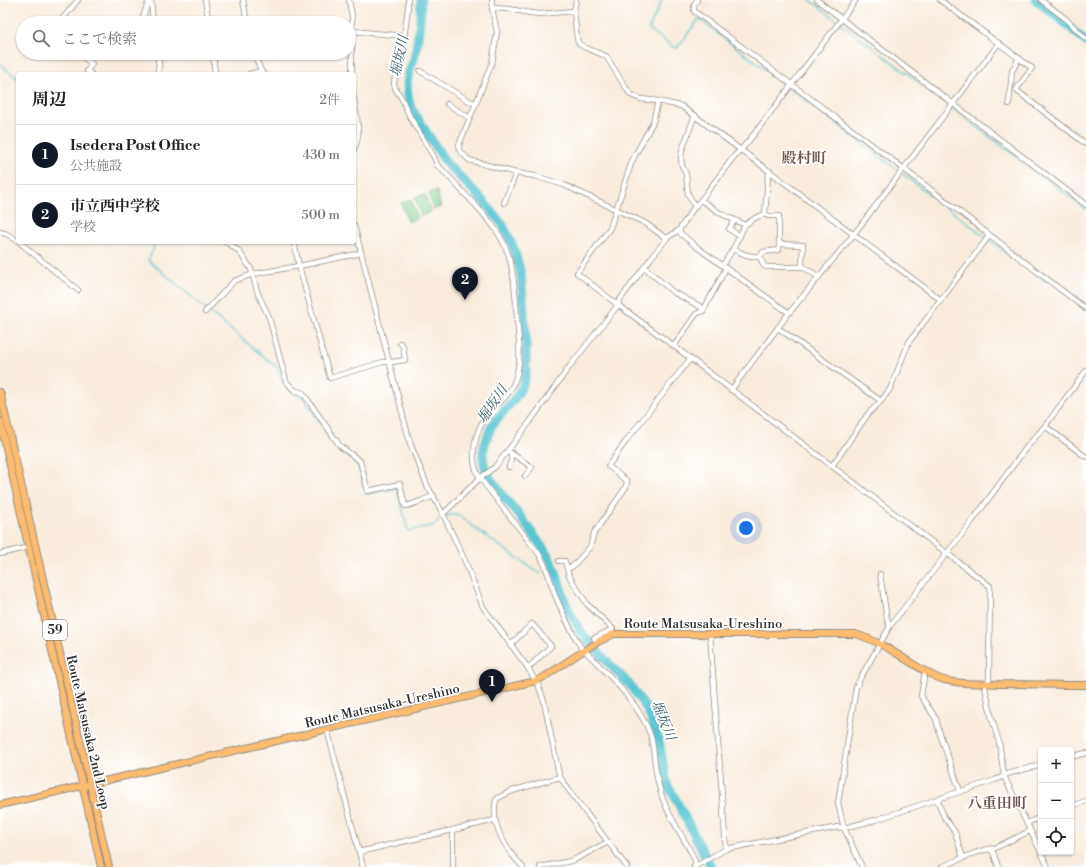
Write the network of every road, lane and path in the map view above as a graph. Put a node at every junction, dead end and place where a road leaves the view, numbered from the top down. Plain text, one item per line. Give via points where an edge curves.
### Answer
1 (78, 0) edge
2 (150, 0) edge
3 (205, 0) edge
4 (243, 0) edge
5 (349, 0) edge
6 (408, 0) edge
7 (492, 0) edge
8 (576, 0) edge
9 (697, 0) edge
10 (817, 0) edge
11 (856, 0) edge
12 (940, 0) edge
13 (1041, 0) edge
14 (492, 8) junction
15 (574, 11) junction
16 (65, 16) edge
17 (143, 16) edge
18 (152, 16) edge
19 (208, 16) edge
20 (246, 16) edge
21 (352, 16) edge
22 (840, 21) junction
23 (356, 31) edge
24 (405, 36) junction
25 (1086, 39) edge
26 (999, 43) junction
27 (1019, 58) junction
28 (87, 60) edge
29 (159, 60) edge
30 (214, 60) edge
31 (257, 60) edge
32 (352, 60) edge
33 (420, 71) dead end
34 (88, 72) edge
35 (157, 72) edge
36 (215, 72) edge
37 (263, 72) edge
38 (352, 72) edge
39 (790, 87) junction
40 (1010, 88) junction
41 (1016, 90) junction
42 (658, 101) junction
43 (476, 103) junction
44 (447, 104) dead end
45 (1009, 104) dead end
46 (952, 106) junction
47 (356, 114) edge
48 (695, 116) junction
49 (470, 118) junction
50 (1086, 144) edge
51 (356, 146) edge
52 (741, 150) junction
53 (770, 171) junction
54 (902, 172) junction
55 (516, 173) junction
56 (701, 200) junction
57 (504, 203) dead end
58 (1086, 205) edge
59 (695, 206) junction
60 (616, 209) junction
61 (765, 214) junction
62 (735, 220) junction
63 (746, 225) junction
64 (679, 230) junction
65 (0, 232) edge
66 (356, 233) edge
67 (854, 234) junction
68 (740, 236) junction
69 (667, 238) junction
70 (988, 238) junction
71 (16, 240) edge
72 (21, 244) edge
73 (229, 244) edge
74 (294, 244) edge
75 (779, 244) junction
76 (733, 249) junction
77 (361, 253) junction
78 (760, 257) junction
79 (299, 266) junction
80 (802, 266) junction
81 (644, 267) junction
82 (724, 267) junction
83 (253, 274) junction
84 (819, 277) junction
85 (78, 290) dead end
86 (941, 300) junction
87 (618, 305) junction
88 (1086, 309) edge
89 (703, 311) junction
90 (205, 312) dead end
91 (789, 313) junction
92 (778, 328) junction
93 (400, 343) dead end
94 (674, 346) junction
95 (690, 359) junction
96 (389, 361) junction
97 (1086, 371) edge
98 (731, 390) junction
99 (0, 392) edge
100 (881, 401) junction
101 (0, 421) edge
102 (1045, 426) junction
103 (509, 452) junction
104 (1086, 458) edge
105 (832, 466) junction
106 (509, 467) dead end
107 (525, 476) dead end
108 (481, 477) junction
109 (434, 496) junction
110 (444, 516) junction
111 (29, 547) junction
112 (0, 554) edge
113 (946, 554) junction
114 (559, 561) dead end
115 (567, 568) junction
116 (880, 574) dead end
117 (890, 626) junction
118 (710, 634) junction
119 (598, 642) junction
120 (879, 644) junction
121 (510, 645) junction
122 (583, 651) junction
123 (528, 668) junction
124 (925, 671) junction
125 (536, 681) junction
126 (988, 684) junction
127 (1086, 685) edge
128 (327, 730) junction
129 (1086, 753) edge
130 (1074, 756) edge
131 (1038, 766) edge
132 (1004, 776) junction
133 (560, 777) junction
134 (90, 784) junction
135 (83, 786) junction
136 (960, 791) junction
137 (937, 799) junction
138 (1086, 801) edge
139 (0, 805) edge
140 (1074, 805) edge
141 (1038, 818) edge
142 (495, 820) junction
143 (1027, 823) junction
144 (844, 828) junction
145 (453, 830) junction
146 (1030, 831) junction
147 (608, 842) junction
148 (726, 849) junction
149 (989, 849) junction
150 (359, 852) junction
151 (963, 858) junction
152 (567, 865) edge
153 (696, 866) edge
154 (102, 867) edge
155 (109, 867) edge
156 (363, 867) edge
157 (453, 867) edge
158 (523, 867) edge
159 (540, 867) edge
160 (627, 867) edge
161 (862, 867) edge
162 (942, 867) edge
163 (999, 867) edge
164 (1048, 867) edge

1 - 16 street
2 - 17 street
2 - 18 street
3 - 19 street
4 - 20 street
5 - 21 street
6 - 24 street
7 - 14 street
8 - 15 street
9 - 39 street via 694,11
10 - 22 street
11 - 22 street
12 - 26 street
13 - 25 street via 1066,19
14 - 15 street via 540,14
14 - 43 street via 497,32 492,63
15 - 42 street via 577,38 581,46 606,56 632,95
22 - 39 street
22 - 46 street
23 - 24 street
24 - 108 street via 395,76 396,90 437,165 499,233 508,253 514,278 519,341 518,367 512,388 488,414 479,431 474,458 476,470
26 - 27 street
26 - 46 street
27 - 40 street via 1012,71
27 - 41 street via 1032,68
28 - 34 street via 92,64
29 - 35 street
30 - 36 street
31 - 37 street
32 - 38 street
33 - 43 street
39 - 52 street
39 - 54 street
40 - 41 street
40 - 45 street
41 - 50 street
42 - 48 street via 681,106
42 - 60 street via 653,122 634,157
43 - 49 street
44 - 49 street
46 - 54 street
46 - 58 street
47 - 51 street
48 - 52 street
48 - 59 street via 680,158 686,174 688,194
49 - 55 street via 458,150 469,160
52 - 53 street
52 - 56 street via 732,158
53 - 61 street
53 - 67 street
54 - 67 street
54 - 70 street
55 - 57 street
55 - 60 street via 564,185
56 - 59 street
56 - 62 street
59 - 64 street
60 - 69 street via 645,223
60 - 87 street via 610,228 577,273
61 - 63 street
61 - 75 street via 779,216
62 - 63 street
62 - 68 street via 730,229
63 - 68 street
64 - 69 street
64 - 82 street
65 - 71 street
66 - 77 street
67 - 84 street
67 - 86 street
68 - 76 street
69 - 81 street
70 - 86 street
70 - 88 street
72 - 85 street
73 - 83 street via 239,251
74 - 79 street
75 - 78 street via 779,250 763,252
75 - 80 street via 803,245
76 - 78 street via 746,255
76 - 82 street
77 - 79 street
77 - 96 street
78 - 80 street via 767,267
79 - 83 street
79 - 96 street via 330,378
80 - 84 street
81 - 87 street
81 - 89 street via 673,292 701,307
82 - 89 street
82 - 91 street
83 - 90 street via 234,281
83 - 109 street via 258,294 269,317 286,381 294,390 304,393 340,446 360,461 368,491 400,484 405,506
84 - 91 street
86 - 100 street via 909,342 890,390
87 - 94 street
87 - 103 street via 570,366
89 - 94 street via 696,314
91 - 92 street
92 - 98 street
92 - 100 street
93 - 96 street via 406,360
94 - 95 street
95 - 98 street
95 - 115 street via 608,466 627,481 626,487 594,533 590,547 572,567
96 - 109 street via 410,443
97 - 102 street
98 - 105 street
99 - 134 main road, Route Matsusaka 2nd Loop / 59
100 - 105 street via 868,414
101 - 111 main road, Route Matsusaka 2nd Loop / 59
102 - 104 street
102 - 113 street
103 - 106 street
103 - 107 street via 532,467
103 - 108 street
105 - 113 street
108 - 110 street
108 - 122 street via 544,561 563,615
109 - 110 street
110 - 121 street via 466,561 483,607
111 - 112 street
111 - 135 main road, Route Matsusaka 2nd Loop / 59
113 - 117 street
113 - 126 street via 990,586
114 - 115 street via 565,561
115 - 119 street via 569,576 587,604 613,629 594,638
116 - 117 street
117 - 120 street
118 - 119 main road, Route Matsusaka-Ureshino via 614,634
118 - 120 main road, Route Matsusaka-Ureshino via 855,634
118 - 148 street
119 - 122 main road, Route Matsusaka-Ureshino
120 - 124 main road, Route Matsusaka-Ureshino
120 - 144 street via 856,687 838,803
121 - 123 street
121 - 123 street via 532,624 550,646
122 - 125 main road, Route Matsusaka-Ureshino
122 - 153 street via 614,680 642,717 652,742 656,775 662,796
123 - 125 street
124 - 126 main road, Route Matsusaka-Ureshino via 951,682
124 - 136 street via 921,696 936,719
125 - 128 main road, Route Matsusaka-Ureshino
125 - 133 street via 544,701
126 - 127 main road, Route Matsusaka-Ureshino
126 - 132 street via 986,687
128 - 134 main road, Route Matsusaka-Ureshino
128 - 150 street
129 - 130 street
131 - 132 street
132 - 136 street
132 - 143 street
133 - 142 street via 512,791 498,798 495,802
133 - 147 street
134 - 135 main road, Route Matsusaka-Ureshino
134 - 155 main road, Route Matsusaka 2nd Loop / 59
135 - 139 main road, Route Matsusaka-Ureshino
135 - 154 main road, Route Matsusaka 2nd Loop / 59
136 - 137 street
137 - 144 street
137 - 151 street via 944,817 955,832
138 - 140 street
141 - 143 street
142 - 145 street
142 - 158 street via 501,838
143 - 146 street
144 - 148 street via 838,827
144 - 161 street
145 - 150 street
145 - 157 street
146 - 149 street
146 - 164 street
147 - 152 street
147 - 160 street
148 - 153 street
149 - 151 street
149 - 163 street via 993,852
150 - 156 street
151 - 162 street
152 - 159 street

